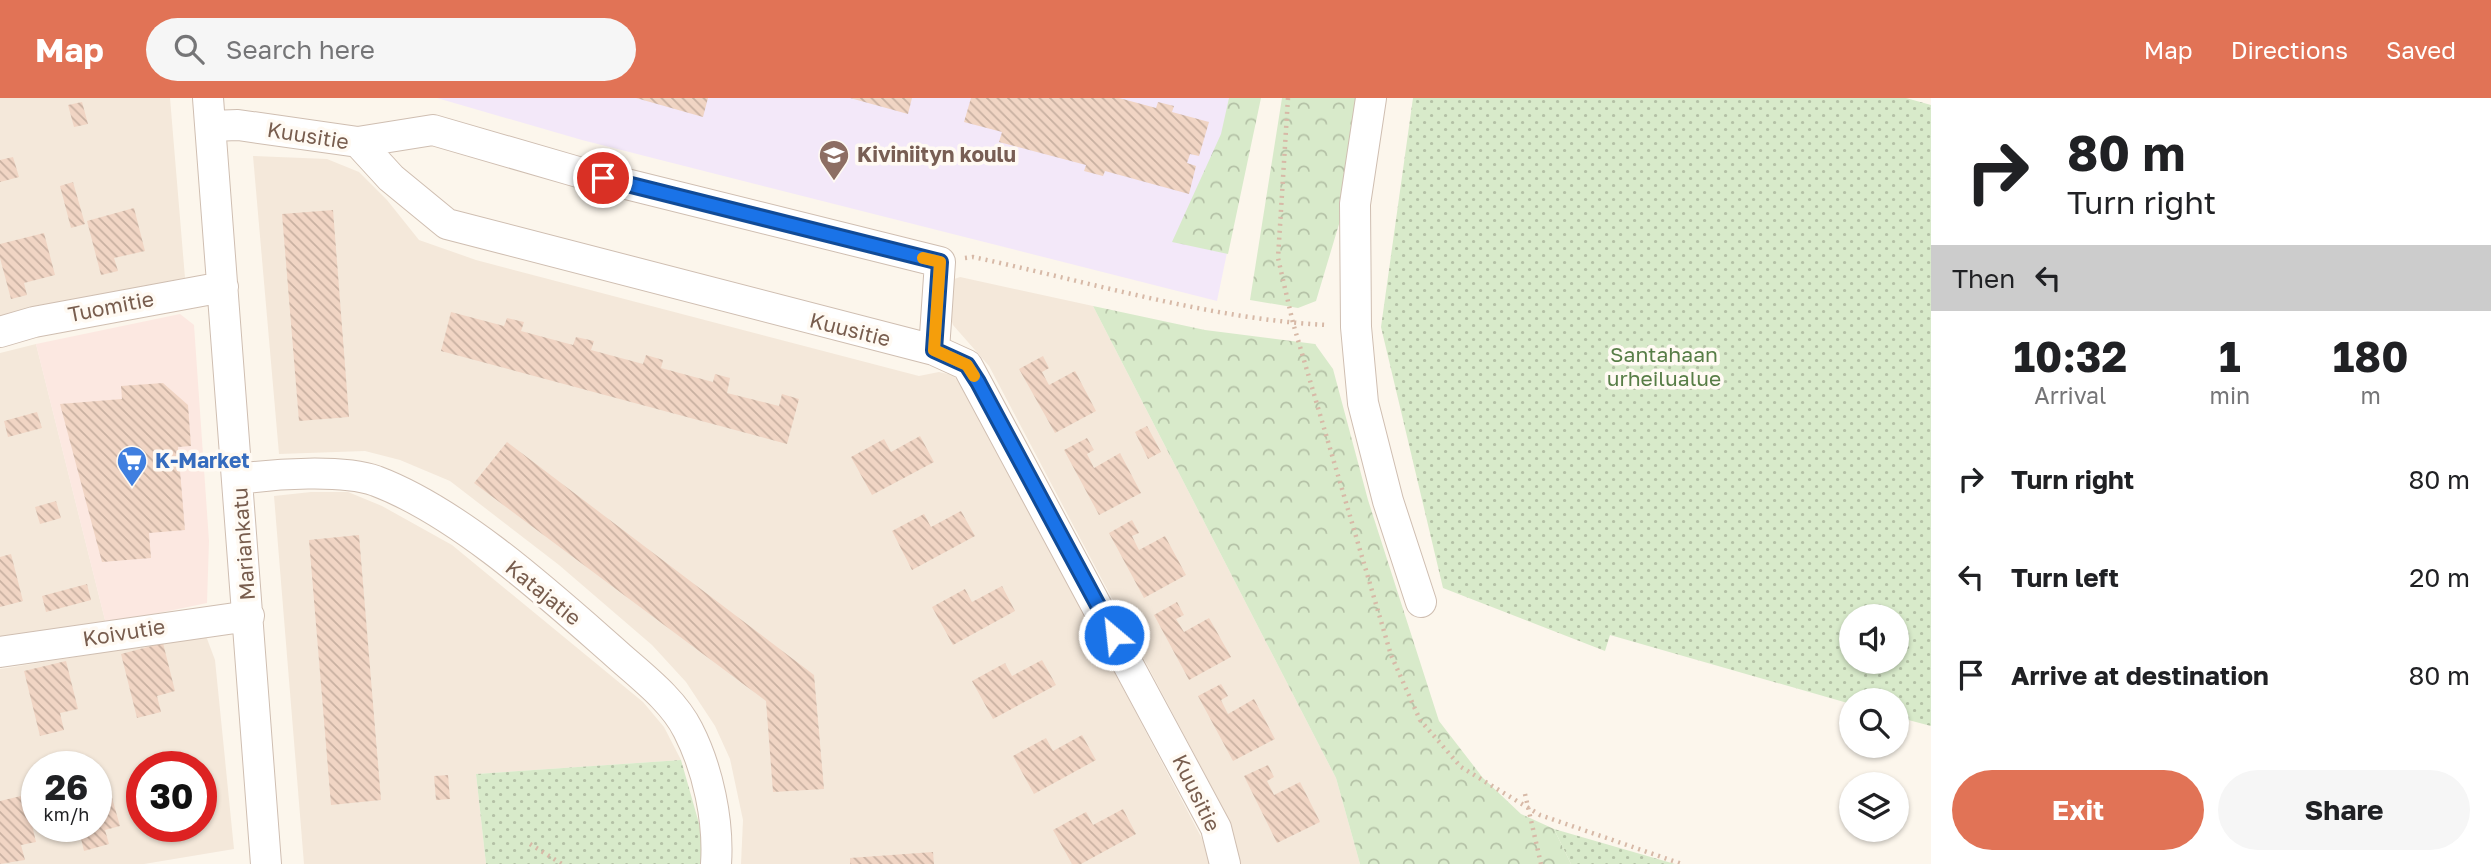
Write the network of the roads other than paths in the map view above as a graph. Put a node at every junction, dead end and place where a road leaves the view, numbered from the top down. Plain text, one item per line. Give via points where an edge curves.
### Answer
1 (1371, 98) edge
2 (209, 112) edge
3 (358, 142) junction
4 (223, 287) junction
5 (0, 332) edge
6 (934, 350) junction
7 (239, 479) junction
8 (1421, 602) dead end
9 (249, 616) junction
10 (0, 652) edge
11 (260, 863) edge
12 (716, 864) edge
13 (1225, 864) edge

1 - 8 street via 1355,204 1356,327 1363,403
2 - 3 street, Kuusitie via 238,125
2 - 4 street, Mariankatu
3 - 6 street, Kuusitie via 391,178 447,224
3 - 6 street via 433,131 940,262
4 - 5 street, Tuomitie
4 - 7 street, Mariankatu
6 - 13 street, Kuusitie via 967,365 978,382 1216,828
7 - 9 street, Mariankatu
7 - 12 street, Katajatie via 309,473 373,480 424,505 502,559 660,693 688,729 713,811
9 - 10 street, Koivutie
9 - 11 street, Mariankatu

